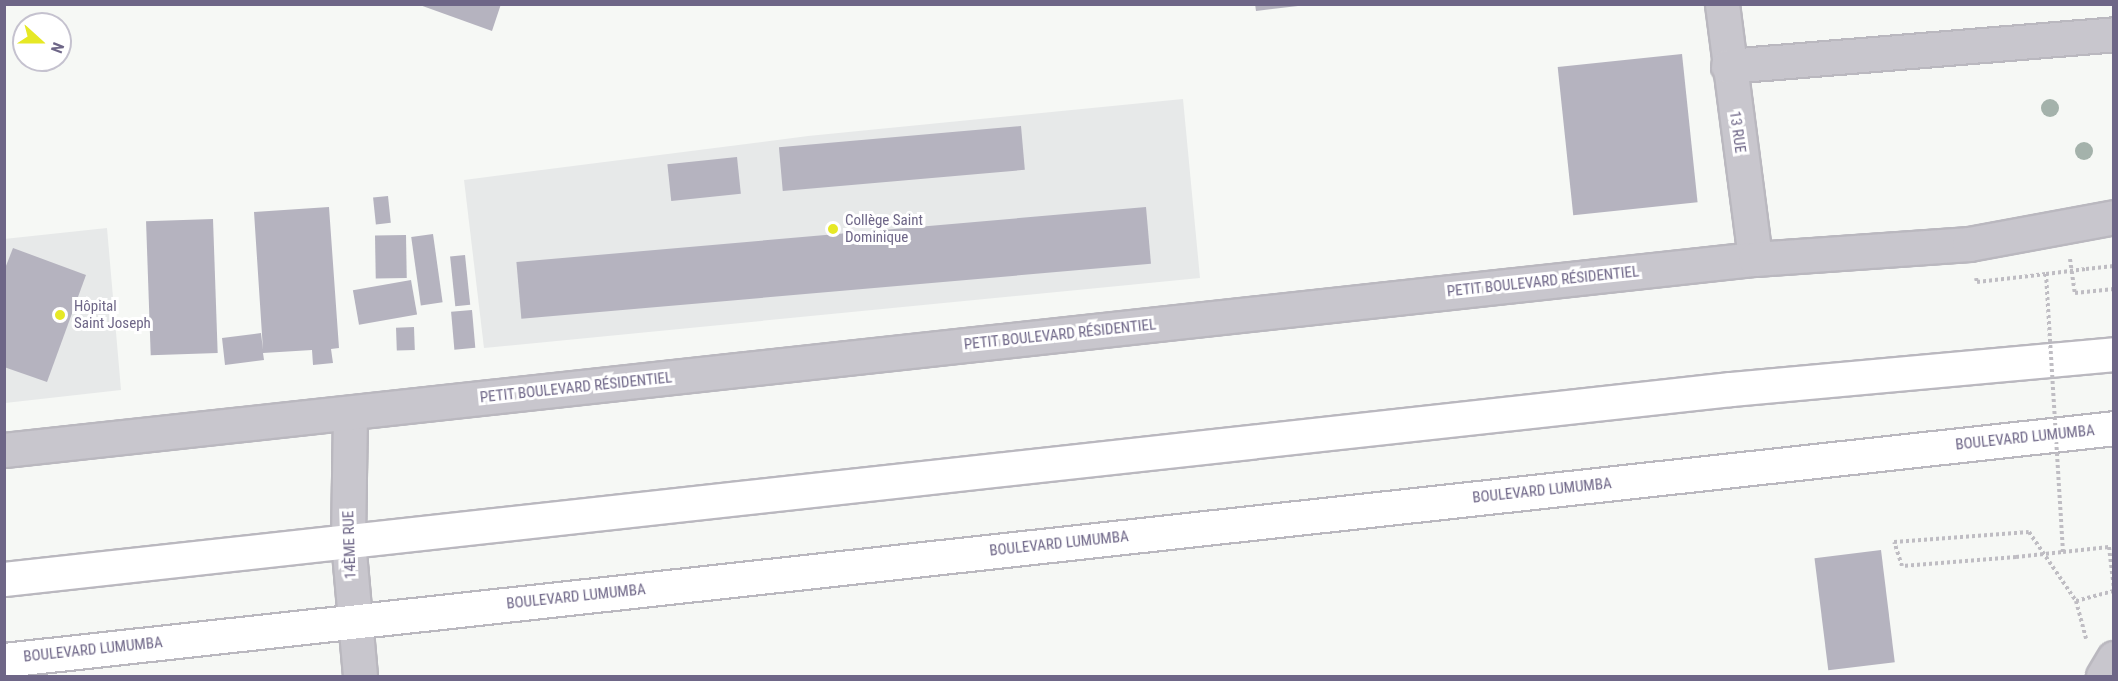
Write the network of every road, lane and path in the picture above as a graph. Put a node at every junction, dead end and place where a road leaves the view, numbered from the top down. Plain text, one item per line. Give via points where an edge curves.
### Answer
1 (1722, 4) edge
2 (2114, 34) edge
3 (1728, 66) junction
4 (2114, 217) edge
5 (2066, 227) junction
6 (1755, 259) junction
7 (2114, 266) edge
8 (2046, 274) junction
9 (1977, 282) dead end
10 (2114, 289) edge
11 (2114, 354) edge
12 (350, 413) junction
13 (2114, 428) edge
14 (4, 450) edge
15 (348, 542) junction
16 (2063, 552) junction
17 (4, 579) edge
18 (2114, 590) edge
19 (2076, 601) junction
20 (354, 621) junction
21 (2100, 651) edge
22 (4, 660) edge
23 (360, 676) edge
24 (2103, 676) edge

1 - 3 street, 13 RUE
2 - 3 street
3 - 6 street, 13 RUE
4 - 5 street, PETIT BOULEVARD RÉSIDENTIEL
5 - 6 street, PETIT BOULEVARD RÉSIDENTIEL via 1969,244
5 - 10 path via 2075,293
6 - 12 street, PETIT BOULEVARD RÉSIDENTIEL
7 - 8 path, bridge
8 - 9 path
8 - 16 path, bridge
11 - 15 highway via 1719,391
12 - 14 street, PETIT BOULEVARD RÉSIDENTIEL
12 - 15 street, 14ÈME RUE
13 - 20 highway, BOULEVARD LUMUMBA
15 - 17 highway
15 - 20 street, 14ÈME RUE
16 - 18 path via 2109,547
16 - 19 path, bridge via 2016,557 1902,566 1893,542 2029,532
18 - 19 path
19 - 21 path
20 - 22 highway, BOULEVARD LUMUMBA
20 - 23 street, 14ÈME RUE
21 - 24 street

